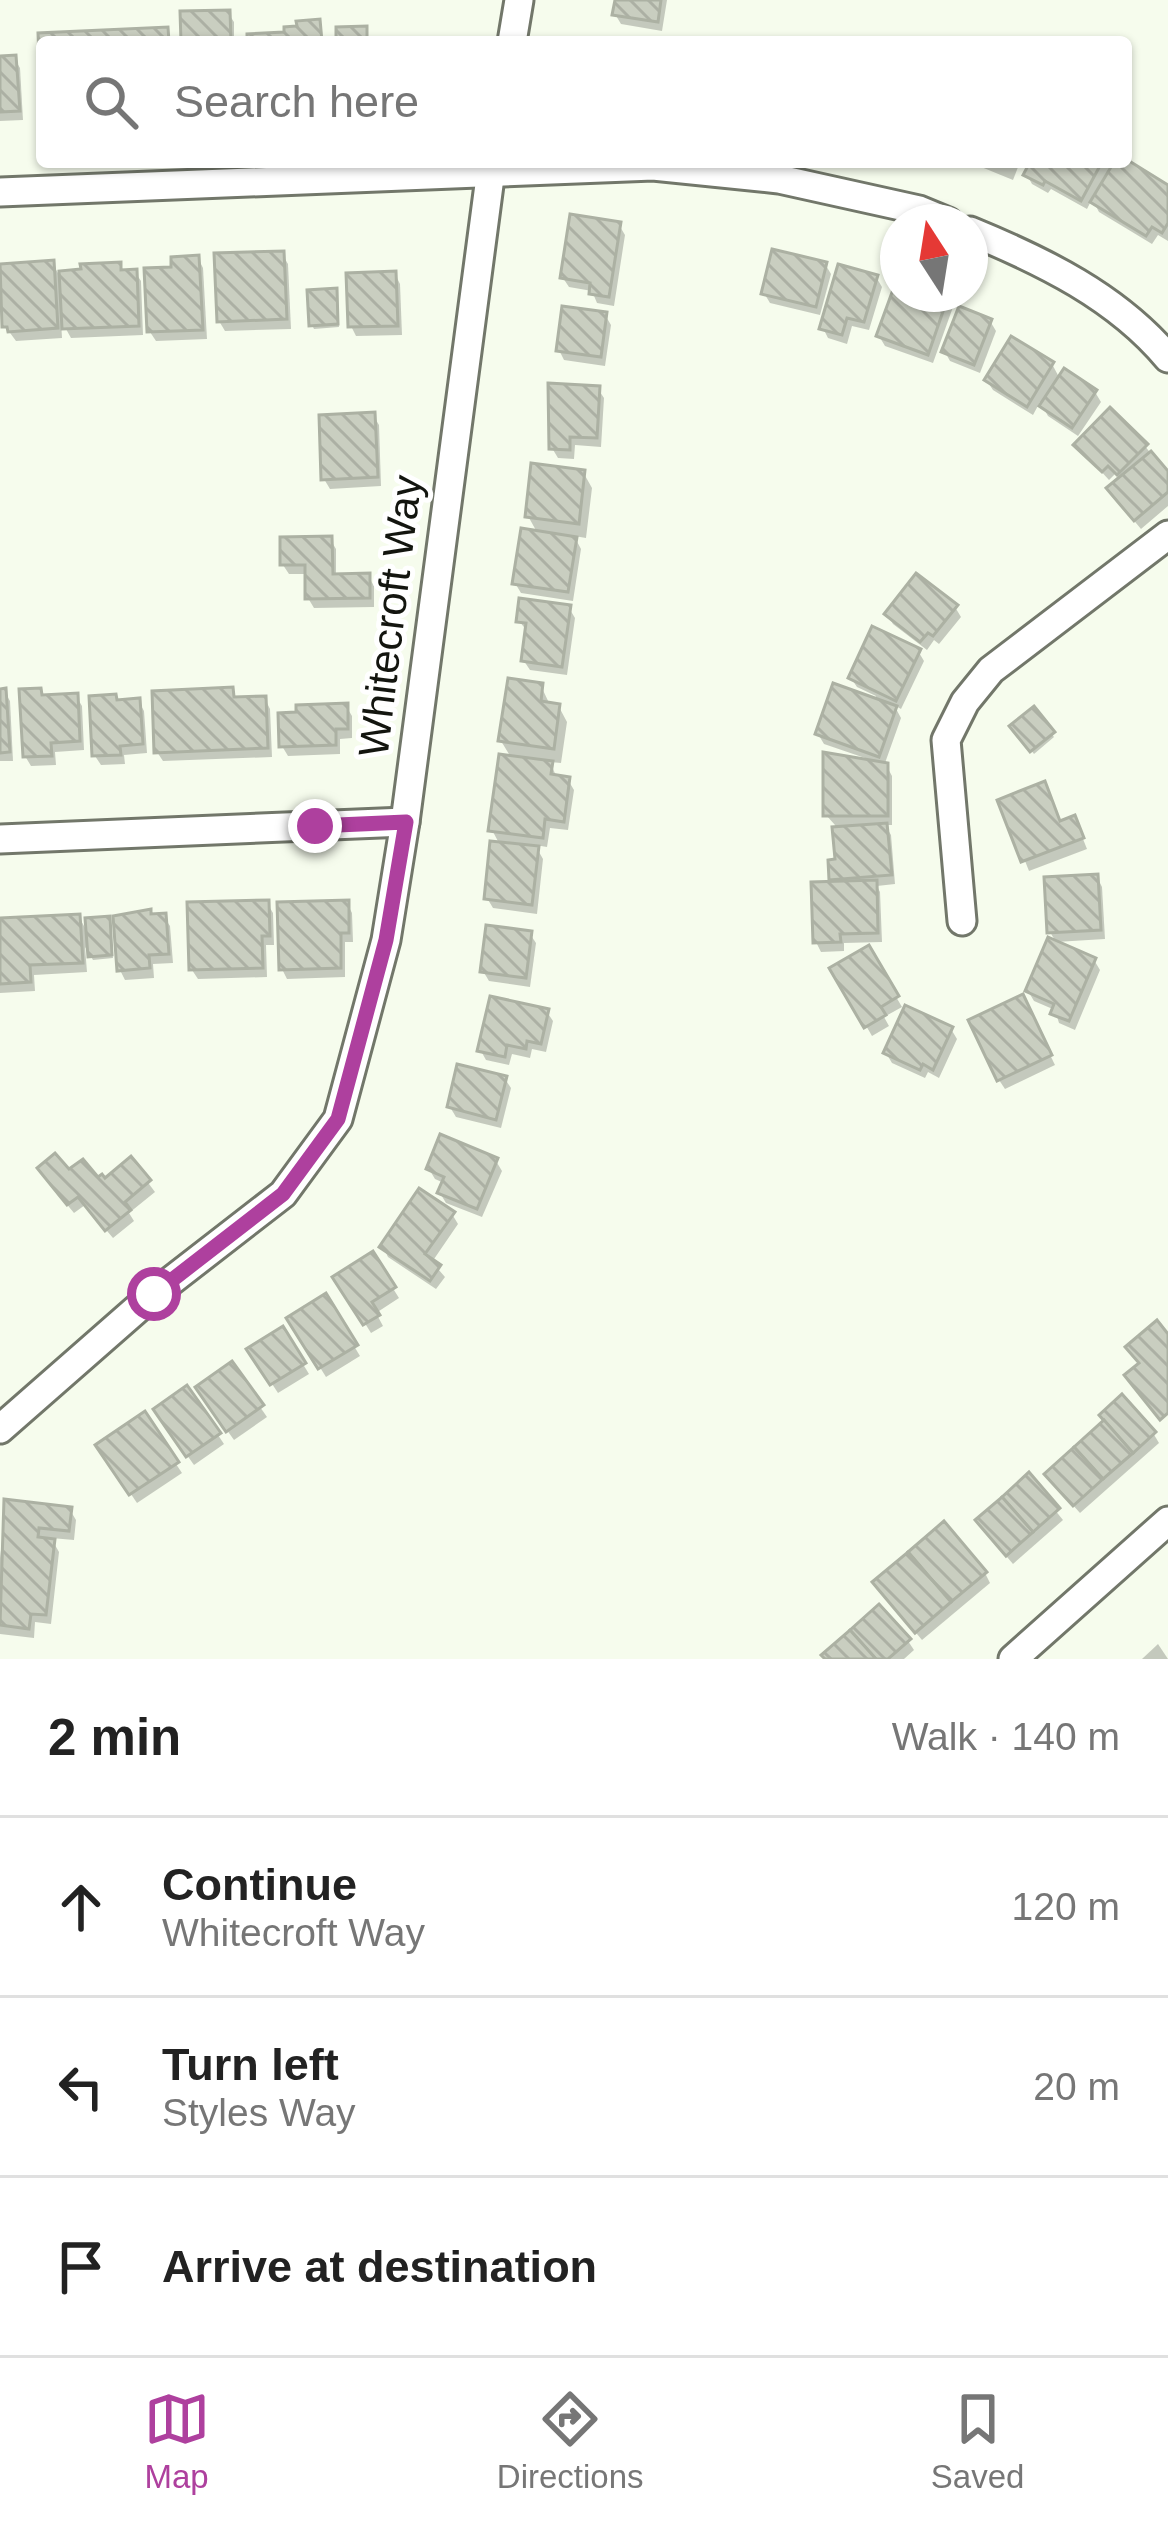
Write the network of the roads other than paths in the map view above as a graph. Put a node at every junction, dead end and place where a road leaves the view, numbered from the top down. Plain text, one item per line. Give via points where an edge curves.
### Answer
1 (519, 0) edge
2 (513, 36) edge
3 (472, 168) edge
4 (492, 168) edge
5 (671, 168) edge
6 (0, 192) edge
7 (890, 204) edge
8 (988, 238) edge
9 (1168, 358) edge
10 (1168, 536) edge
11 (406, 822) junction
12 (0, 839) edge
13 (962, 921) dead end
14 (0, 1429) edge
15 (1168, 1521) edge
16 (1013, 1659) edge

1 - 2 street
3 - 6 street
4 - 11 street, Whitecroft Way
5 - 7 street
8 - 9 street via 1038,259 1141,326
10 - 13 street via 991,670 965,702 946,740
11 - 12 street
11 - 14 street, Whitecroft Way via 386,940 326,1138 283,1194
15 - 16 street

